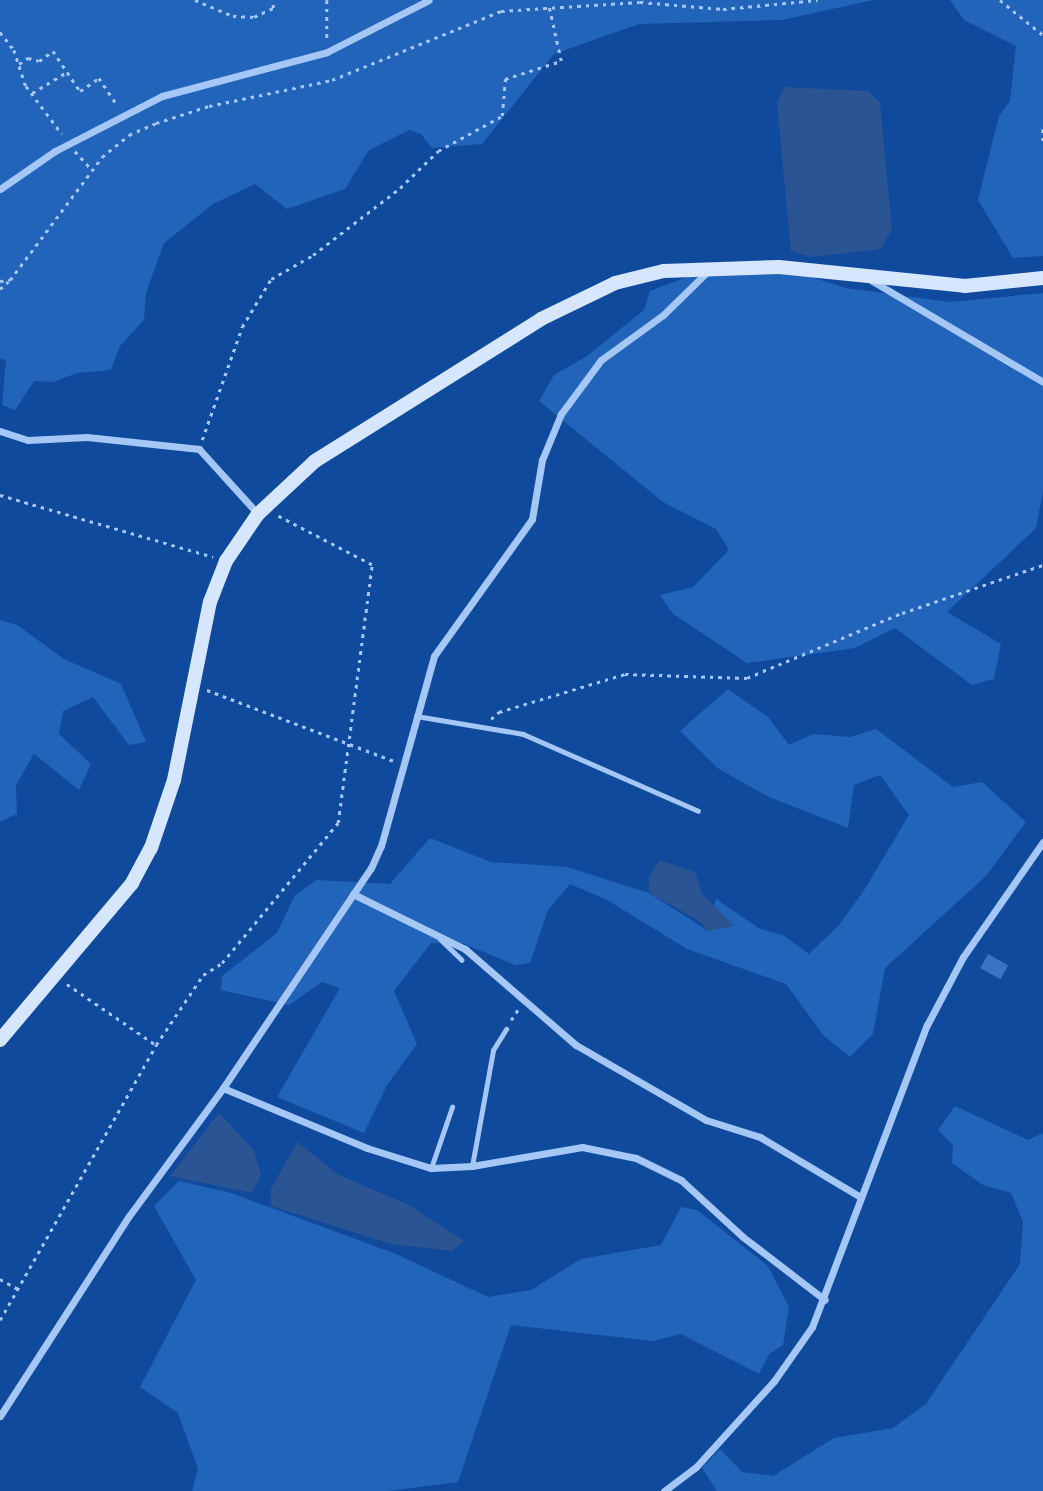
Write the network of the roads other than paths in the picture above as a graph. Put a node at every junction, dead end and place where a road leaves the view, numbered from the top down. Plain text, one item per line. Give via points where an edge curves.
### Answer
1 (429, 0) edge
2 (0, 189) edge
3 (709, 271) junction
4 (861, 275) junction
5 (1043, 278) edge
6 (1043, 382) edge
7 (0, 431) edge
8 (261, 511) junction
9 (416, 716) junction
10 (698, 811) dead end
11 (1043, 842) edge
12 (353, 894) junction
13 (440, 939) junction
14 (462, 960) dead end
15 (506, 1029) road end
16 (0, 1040) edge
17 (223, 1088) junction
18 (452, 1107) dead end
19 (472, 1166) junction
20 (431, 1168) junction
21 (859, 1196) junction
22 (825, 1300) junction
23 (0, 1416) edge
24 (664, 1491) edge

1 - 2 street via 327,52 162,96 69,143
3 - 4 street via 779,267
3 - 8 street via 664,271 615,284 541,319 315,461
3 - 9 street via 663,315 601,360 561,414 542,460 531,519 434,656
4 - 5 street via 965,286
4 - 6 street
7 - 8 street via 28,440 87,437 199,449
8 - 16 street via 226,561 210,602 174,780 150,848 132,883
9 - 10 lane via 523,734
9 - 12 street via 381,846
11 - 21 street via 963,957 926,1025
12 - 13 street
12 - 17 street
13 - 14 lane
13 - 21 street via 465,949 576,1045 706,1120 760,1137
15 - 19 lane via 493,1050
17 - 20 street via 367,1148
17 - 23 street via 129,1216
18 - 20 lane
19 - 20 street
19 - 22 street via 582,1147 660,1167
21 - 22 street
22 - 24 street via 775,1381 696,1467

